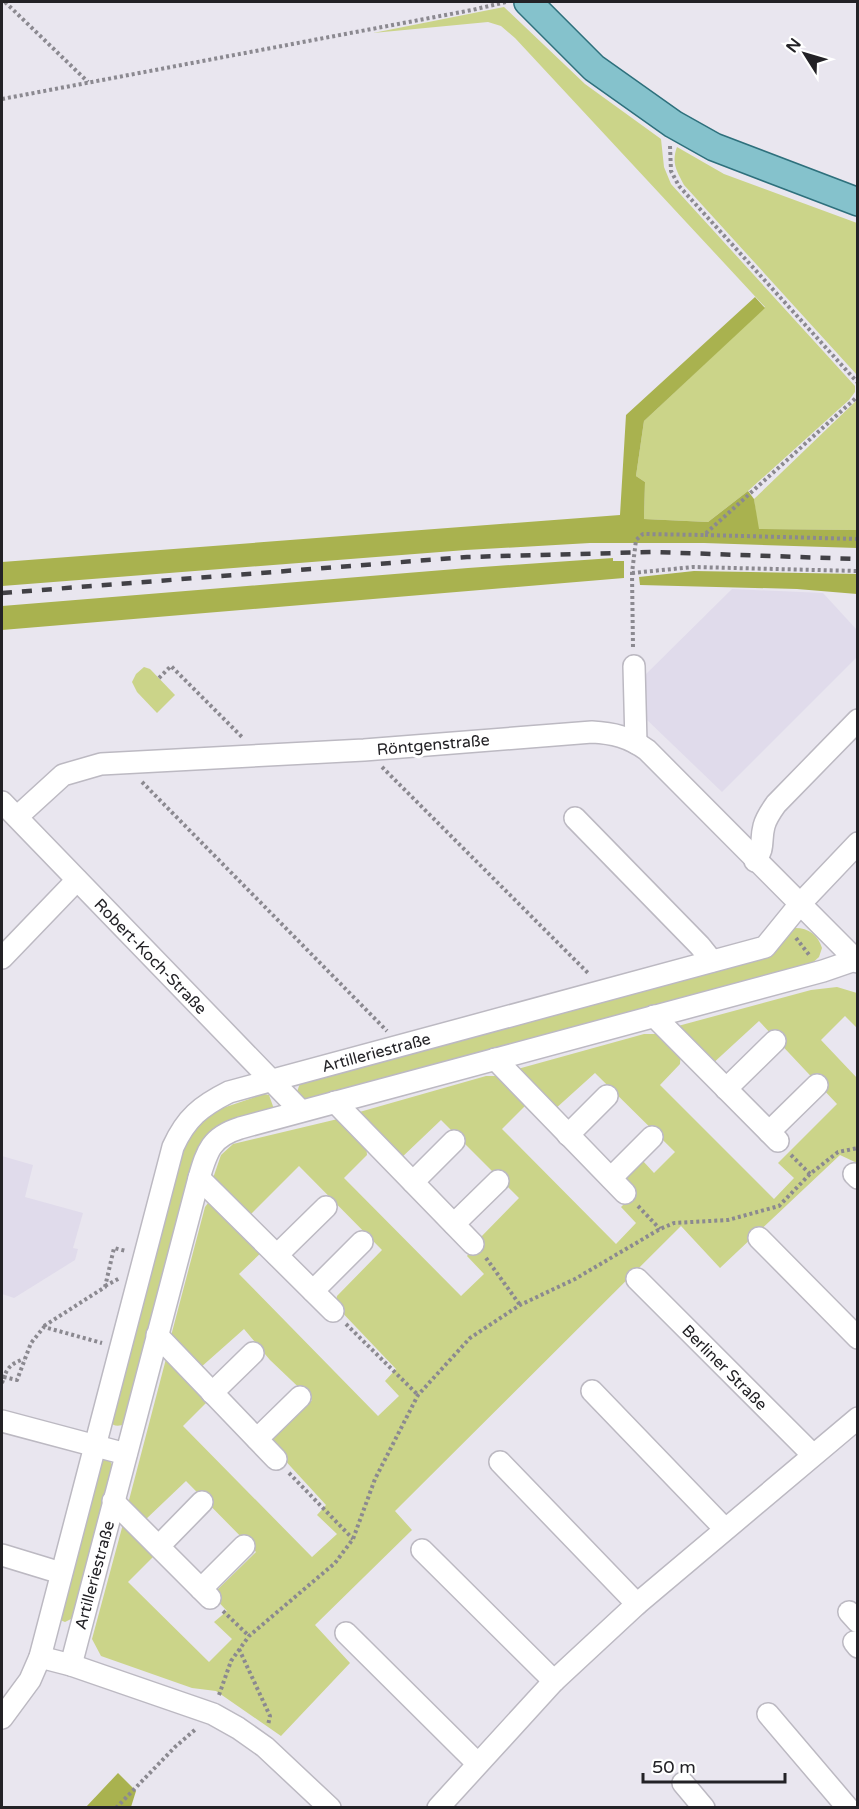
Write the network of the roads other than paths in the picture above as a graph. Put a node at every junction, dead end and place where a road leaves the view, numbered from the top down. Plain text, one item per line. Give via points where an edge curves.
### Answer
1 (528, 2) edge
2 (858, 202) edge
3 (634, 666) road end
4 (858, 720) edge
5 (636, 743) junction
6 (2, 802) edge
7 (16, 817) junction
8 (575, 818) dead end
9 (858, 843) edge
10 (755, 861) junction
11 (77, 880) junction
12 (800, 904) junction
13 (2, 958) edge
14 (712, 961) junction
15 (856, 961) edge
16 (654, 1016) junction
17 (775, 1041) dead end
18 (495, 1059) junction
19 (271, 1080) junction
20 (817, 1085) dead end
21 (726, 1089) junction
22 (607, 1096) dead end
23 (335, 1102) junction
24 (301, 1111) junction
25 (568, 1135) junction
26 (652, 1137) dead end
27 (454, 1141) dead end
28 (199, 1178) junction
29 (498, 1181) dead end
30 (412, 1182) junction
31 (326, 1207) dead end
32 (454, 1224) junction
33 (759, 1238) dead end
34 (362, 1242) dead end
35 (473, 1244) road end
36 (277, 1255) junction
37 (637, 1279) dead end
38 (313, 1291) junction
39 (333, 1311) road end
40 (157, 1335) junction
41 (858, 1338) edge
42 (254, 1353) dead end
43 (592, 1391) dead end
44 (212, 1392) junction
45 (300, 1397) dead end
46 (858, 1418) edge
47 (2, 1421) edge
48 (257, 1439) junction
49 (94, 1446) junction
50 (126, 1454) junction
51 (813, 1455) junction
52 (276, 1459) road end
53 (500, 1462) dead end
54 (113, 1501) junction
55 (202, 1502) dead end
56 (725, 1529) junction
57 (159, 1546) junction
58 (244, 1546) dead end
59 (422, 1550) dead end
60 (2, 1555) edge
61 (61, 1574) junction
62 (637, 1604) junction
63 (346, 1633) dead end
64 (40, 1657) junction
65 (71, 1665) junction
66 (554, 1681) junction
67 (768, 1714) dead end
68 (2, 1718) edge
69 (477, 1763) junction
70 (683, 1783) dead end
71 (330, 1808) edge
72 (438, 1808) edge
73 (704, 1808) edge
74 (848, 1808) edge

1 - 2 main road via 594,68 677,126 714,147
3 - 5 street
4 - 10 street via 776,804 766,819 761,853
5 - 7 street, Röntgenstraße via 612,733 592,732 364,750 100,764 63,775
5 - 10 street, Röntgenstraße
6 - 7 street, Robert-Koch-Straße
7 - 11 street, Robert-Koch-Straße
8 - 14 street
9 - 12 street, Artilleriestraße
10 - 12 street, Röntgenstraße
11 - 13 street
11 - 19 street, Robert-Koch-Straße
12 - 14 street, Artilleriestraße via 765,947
12 - 15 street, Röntgenstraße
14 - 19 street, Artilleriestraße
15 - 16 street, Artilleriestraße
16 - 18 street, Artilleriestraße
16 - 21 street
17 - 21 street
18 - 23 street, Artilleriestraße
18 - 25 street
19 - 24 street, Robert-Koch-Straße
19 - 49 street, Artilleriestraße via 229,1092 208,1103 181,1130 173,1147
20 - 21 street via 773,1137
22 - 25 street
23 - 24 street, Artilleriestraße
23 - 30 street
24 - 28 street, Artilleriestraße via 226,1132 208,1149
25 - 26 street via 618,1186
27 - 30 street
28 - 36 street
28 - 40 street, Artilleriestraße
29 - 32 street
30 - 32 street
31 - 36 street
32 - 35 street
33 - 41 street
34 - 38 street
36 - 38 street
37 - 51 street, Berliner Straße
38 - 39 street
40 - 44 street
40 - 50 street, Artilleriestraße
42 - 44 street
43 - 56 street
44 - 48 street
45 - 48 street
46 - 51 street
47 - 49 street
48 - 52 street
49 - 50 street
49 - 61 street, Artilleriestraße
50 - 54 street, Artilleriestraße
51 - 56 street
53 - 62 street
54 - 57 street
54 - 65 street, Artilleriestraße
55 - 57 street
56 - 62 street
57 - 58 street via 206,1593
59 - 66 street
60 - 61 street
61 - 64 street, Artilleriestraße
62 - 66 street
63 - 69 street
64 - 65 street
64 - 68 street, Artilleriestraße via 30,1680
65 - 71 street via 213,1714 265,1747
66 - 69 street
67 - 74 street
69 - 72 street
70 - 73 street

